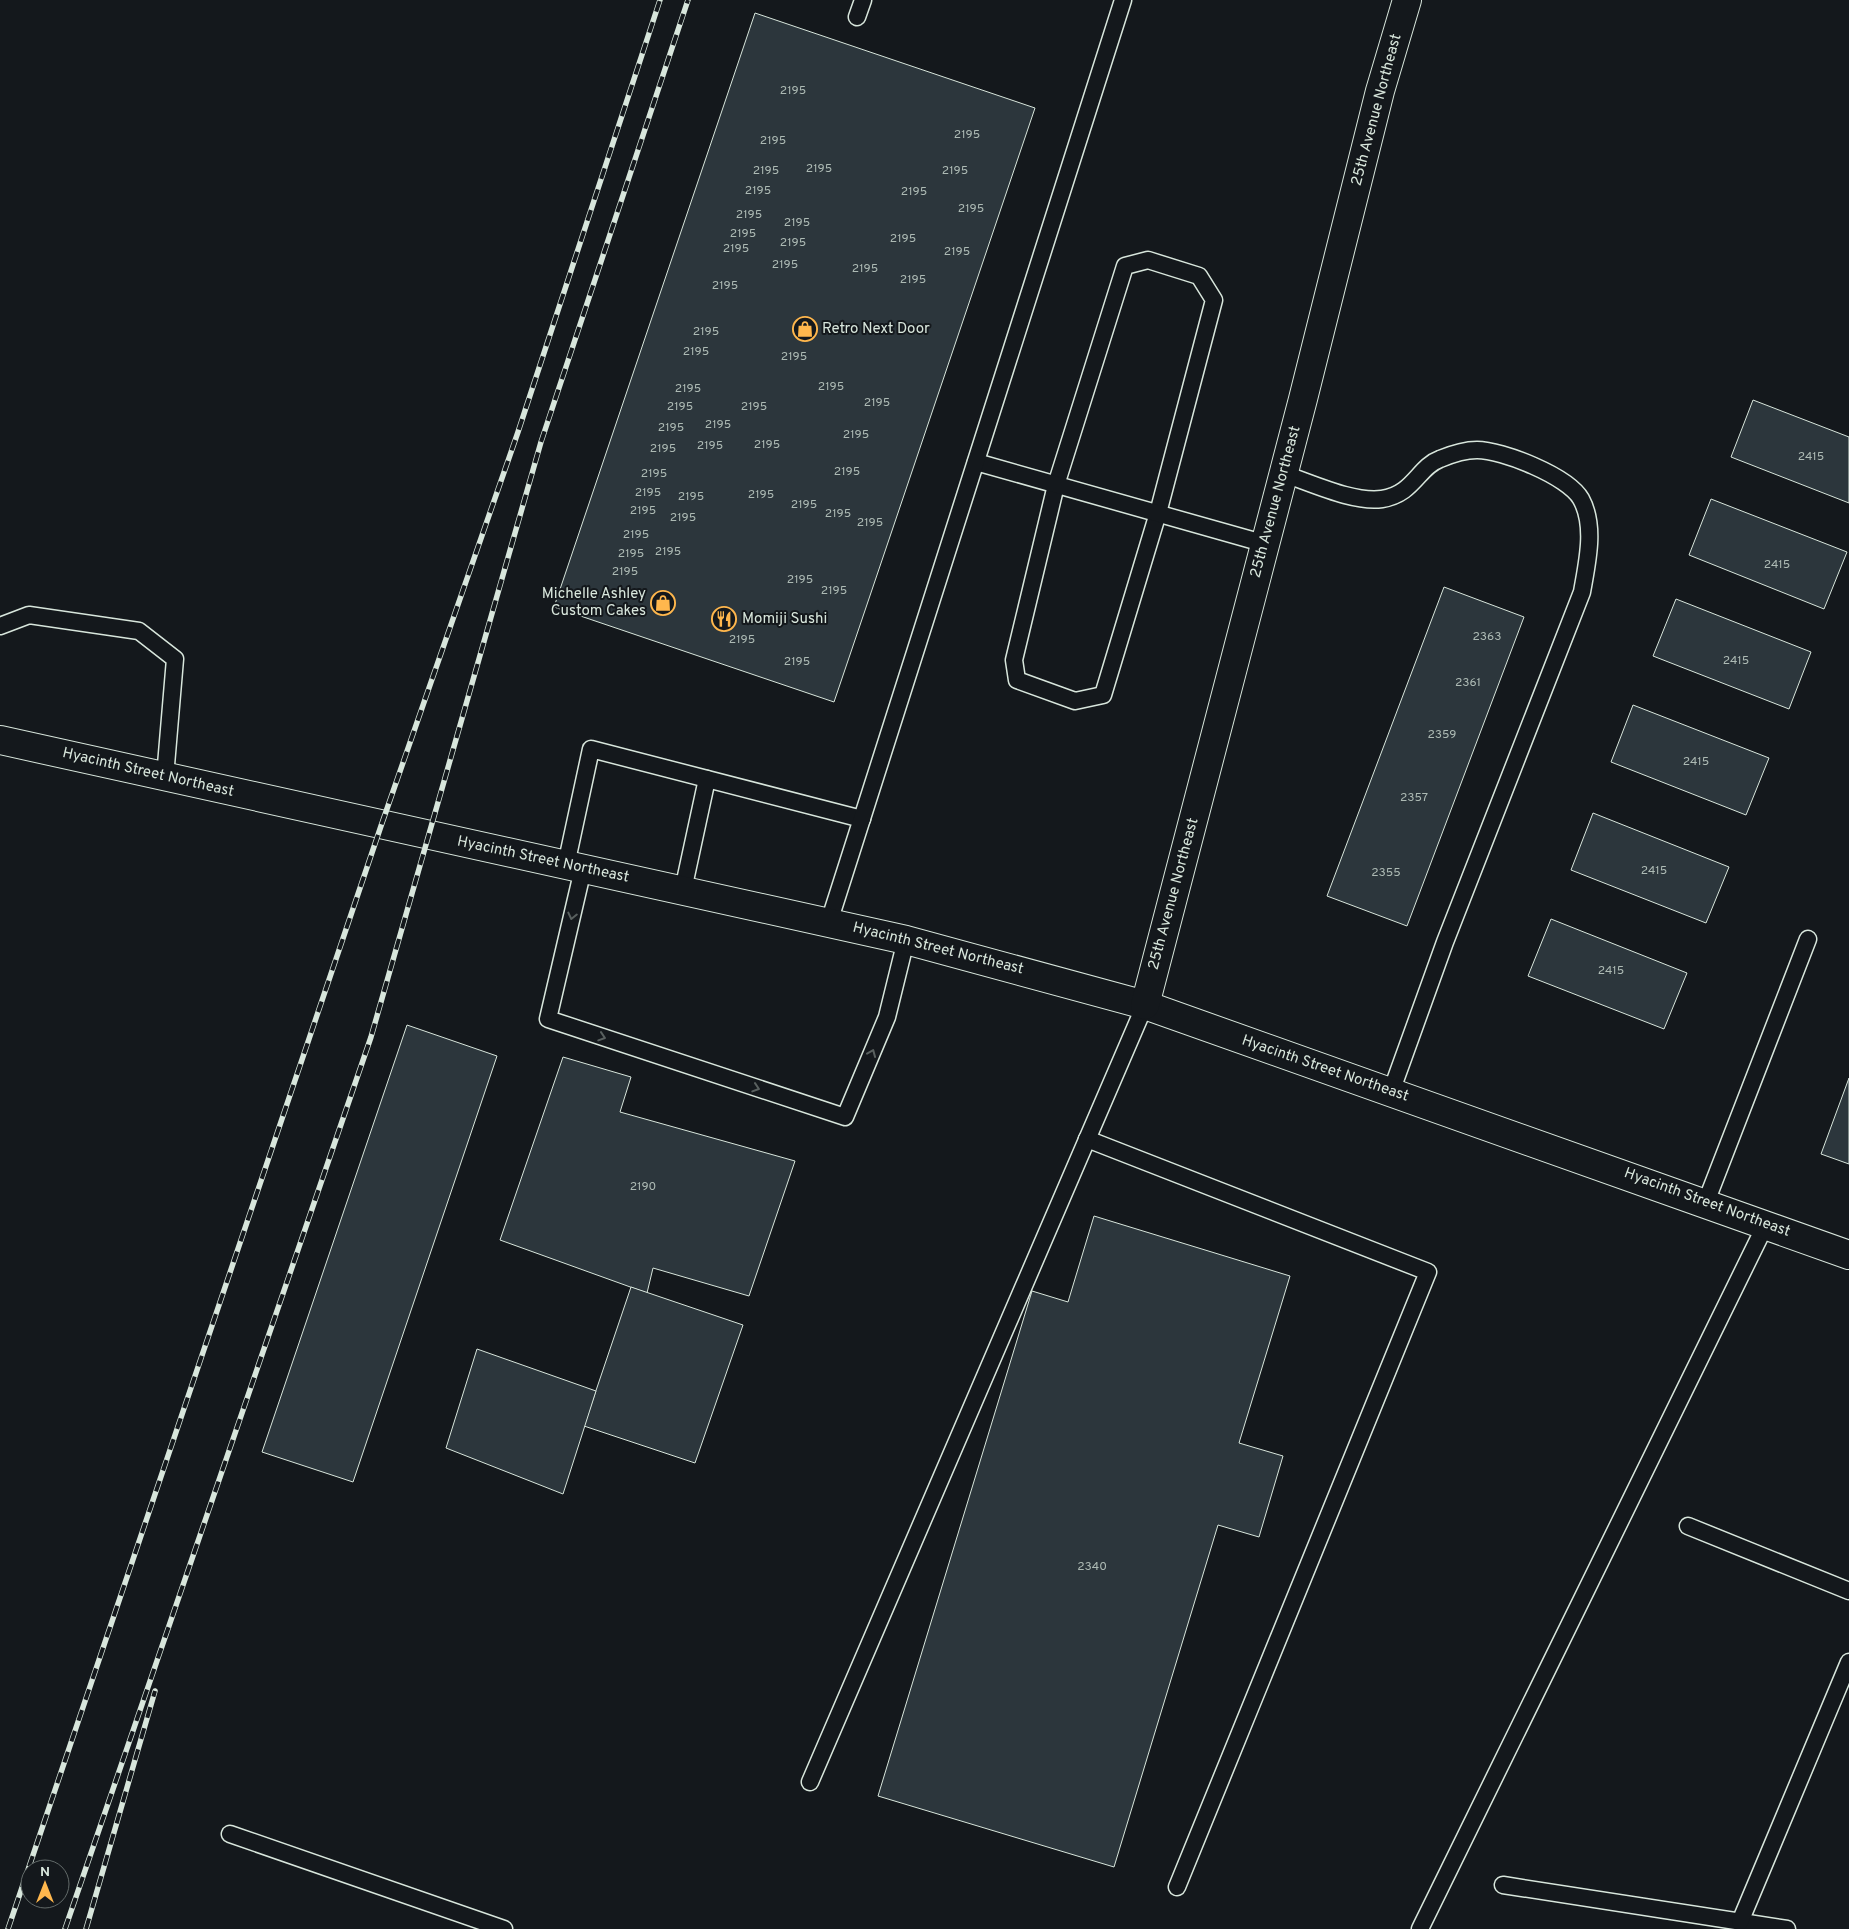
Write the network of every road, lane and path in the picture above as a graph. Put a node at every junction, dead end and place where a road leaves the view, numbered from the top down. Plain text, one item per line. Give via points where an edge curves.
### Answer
1 (863, 0) edge
2 (1123, 0) edge
3 (1407, 0) edge
4 (857, 17) dead end
5 (976, 462) junction
6 (1284, 474) junction
7 (1056, 484) junction
8 (1158, 513) junction
9 (1266, 544) junction
10 (0, 626) edge
11 (0, 740) edge
12 (165, 777) junction
13 (707, 779) junction
14 (862, 818) junction
15 (574, 867) junction
16 (683, 890) junction
17 (829, 922) junction
18 (1808, 938) dead end
19 (906, 940) junction
20 (1145, 1005) junction
21 (1391, 1092) junction
22 (1087, 1139) junction
23 (1706, 1202) junction
24 (1766, 1224) junction
25 (1849, 1254) edge
26 (1688, 1526) dead end
27 (1849, 1591) edge
28 (1849, 1662) edge
29 (810, 1782) dead end
30 (230, 1834) dead end
31 (1503, 1885) dead end
32 (1177, 1886) dead end
33 (1740, 1922) junction
34 (504, 1929) edge
35 (1420, 1929) edge
36 (1787, 1929) edge

1 - 4 lane
2 - 5 lane
3 - 6 main road, 25th Avenue Northeast via 1380,90
5 - 7 lane
5 - 14 lane
6 - 9 main road, 25th Avenue Northeast
6 - 21 lane via 1365,500 1384,498 1402,492 1437,460 1478,450 1526,462 1564,482 1580,498 1587,517 1589,554 1582,592 1445,942
7 - 8 lane
7 - 8 lane via 1014,660 1017,680 1074,701 1103,696
7 - 8 lane via 1125,266 1148,260 1199,276 1214,300
8 - 9 lane
9 - 20 main road, 25th Avenue Northeast
10 - 12 lane via 29,616 139,631 175,659
11 - 12 main road, Hyacinth Street Northeast
12 - 15 main road, Hyacinth Street Northeast
13 - 14 lane
13 - 15 lane via 591,749
13 - 16 lane
14 - 17 lane
15 - 16 main road, Hyacinth Street Northeast
15 -> 19 lane via 548,1018 845,1117 886,1017
16 - 17 main road, Hyacinth Street Northeast
17 - 19 main road, Hyacinth Street Northeast
18 - 23 lane
19 - 20 main road, Hyacinth Street Northeast
20 - 21 main road, Hyacinth Street Northeast
20 - 22 lane
21 - 23 main road, Hyacinth Street Northeast
22 - 29 lane
22 - 32 lane via 1428,1272
23 - 24 main road, Hyacinth Street Northeast
24 - 25 main road, Hyacinth Street Northeast
24 - 35 lane
26 - 27 lane
28 - 33 lane
30 - 34 lane
31 - 33 lane
33 - 36 lane

